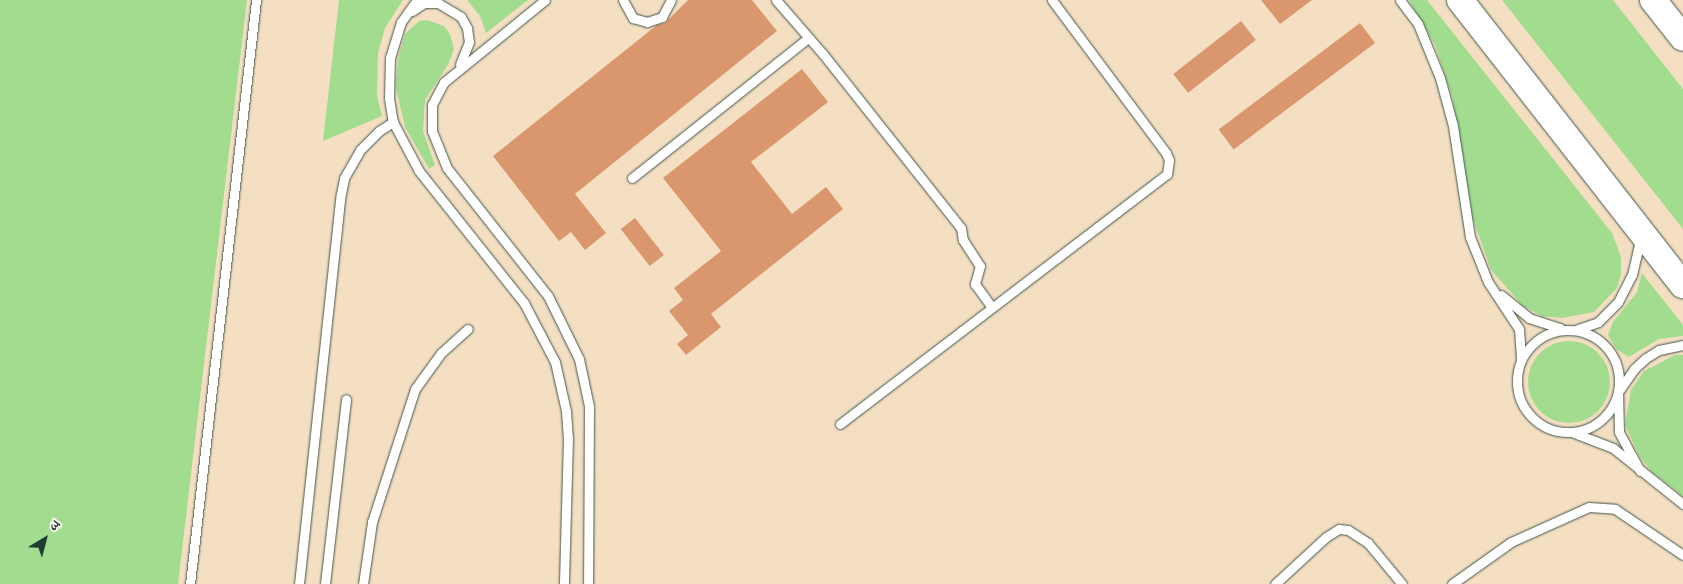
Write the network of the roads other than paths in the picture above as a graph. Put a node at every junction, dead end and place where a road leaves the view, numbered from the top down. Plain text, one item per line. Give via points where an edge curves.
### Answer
1 (256, 0) edge
2 (416, 0) edge
3 (544, 0) edge
4 (623, 0) edge
5 (671, 0) edge
6 (776, 0) edge
7 (1052, 0) edge
8 (1400, 0) edge
9 (1460, 0) edge
10 (1654, 0) edge
11 (401, 22) junction
12 (1683, 38) edge
13 (808, 39) junction
14 (455, 71) junction
15 (393, 122) junction
16 (632, 178) dead end
17 (1633, 222) junction
18 (1488, 282) junction
19 (1683, 285) edge
20 (991, 306) junction
21 (468, 329) dead end
22 (1570, 330) junction
23 (1683, 345) edge
24 (1521, 358) junction
25 (1618, 392) junction
26 (346, 399) dead end
27 (840, 424) dead end
28 (1564, 432) junction
29 (1640, 471) junction
30 (1683, 504) edge
31 (1683, 555) edge
32 (190, 584) edge
33 (299, 584) edge
34 (325, 584) edge
35 (363, 584) edge
36 (564, 584) edge
37 (588, 584) edge
38 (1275, 584) edge
39 (1402, 584) edge
40 (1452, 584) edge

1 - 32 lane
2 - 11 lane
3 - 14 lane
4 - 5 lane via 633,18 648,22 662,17
6 - 13 lane
7 - 20 lane via 1166,153 1170,167 1162,180
8 - 18 lane via 1418,24 1440,78 1452,126 1470,237
9 - 17 main road
10 - 12 main road
11 - 14 lane via 424,3 438,2 461,17 469,42 466,55
11 - 15 lane via 394,39 388,76
13 - 16 lane
13 - 20 lane via 961,228 963,240 980,266 975,284
14 - 37 lane via 436,92 432,105 432,131 440,158 548,296 570,337 586,378 589,406
15 - 33 lane via 360,150 344,178
15 - 36 lane via 419,171 524,303 555,362 566,410 568,438
17 - 19 main road
17 - 22 lane via 1640,236 1640,247 1626,289 1598,322
18 - 22 lane via 1529,318
18 - 24 lane via 1519,329
20 - 27 lane
21 - 35 lane via 427,370 415,389 372,522
22 - 24 lane via 1542,336
22 - 25 lane via 1588,334 1608,350 1619,374
23 - 25 lane via 1659,350 1646,358
24 - 28 lane via 1516,374 1517,391 1523,406 1548,428
25 - 28 lane via 1613,406 1598,422 1579,431
25 - 29 lane via 1619,432
26 - 34 lane
28 - 29 lane via 1599,441
29 - 30 lane
31 - 40 lane via 1615,508 1589,507 1506,544
38 - 39 lane via 1326,537 1340,529 1348,530 1368,543

